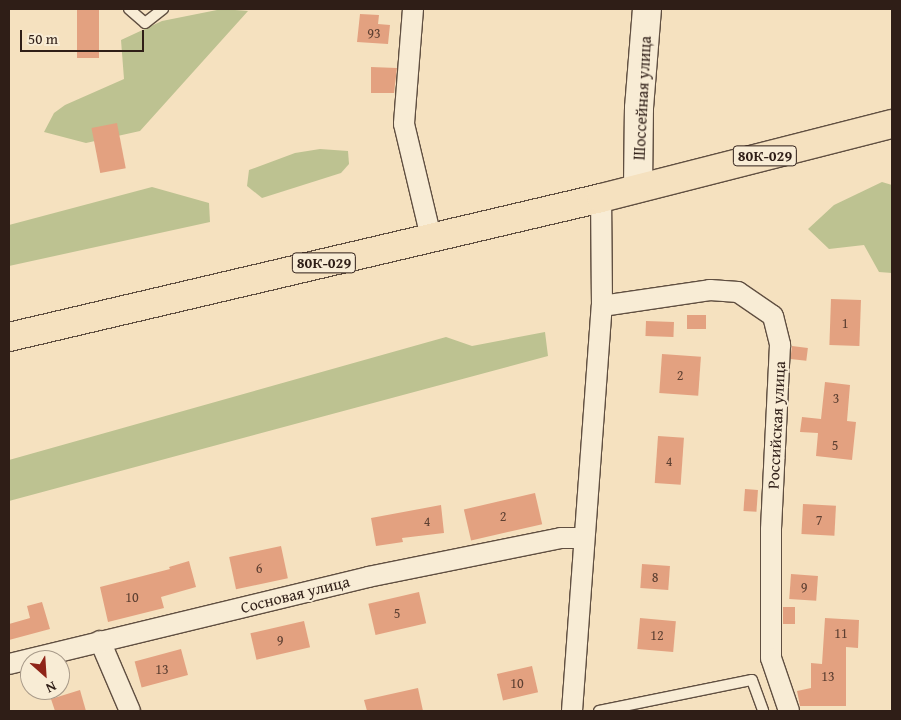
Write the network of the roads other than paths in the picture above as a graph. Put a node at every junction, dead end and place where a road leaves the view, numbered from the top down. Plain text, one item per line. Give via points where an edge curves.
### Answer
1 (129, 9) edge
2 (163, 9) edge
3 (413, 9) edge
4 (647, 9) edge
5 (892, 124) edge
6 (638, 188) junction
7 (600, 198) junction
8 (431, 237) junction
9 (602, 306) junction
10 (9, 337) edge
11 (584, 538) junction
12 (100, 641) junction
13 (9, 664) edge
14 (130, 711) edge
15 (572, 711) edge
16 (599, 711) edge
17 (764, 711) edge
18 (789, 711) edge

1 - 2 lane via 145,23
3 - 8 street via 404,124
4 - 6 street, Шоссейная улица via 639,108
5 - 6 main road, 80К-029
6 - 7 main road, 80К-029
7 - 8 main road, 80К-029
7 - 9 street
8 - 10 main road, 80К-029
9 - 11 street
9 - 18 street, Российская улица via 710,290 738,292 773,316 780,345 771,530 771,658
11 - 12 street, Сосновая улица via 561,538 368,577
11 - 15 street
12 - 13 street, Сосновая улица
12 - 14 street
16 - 17 lane via 752,680

